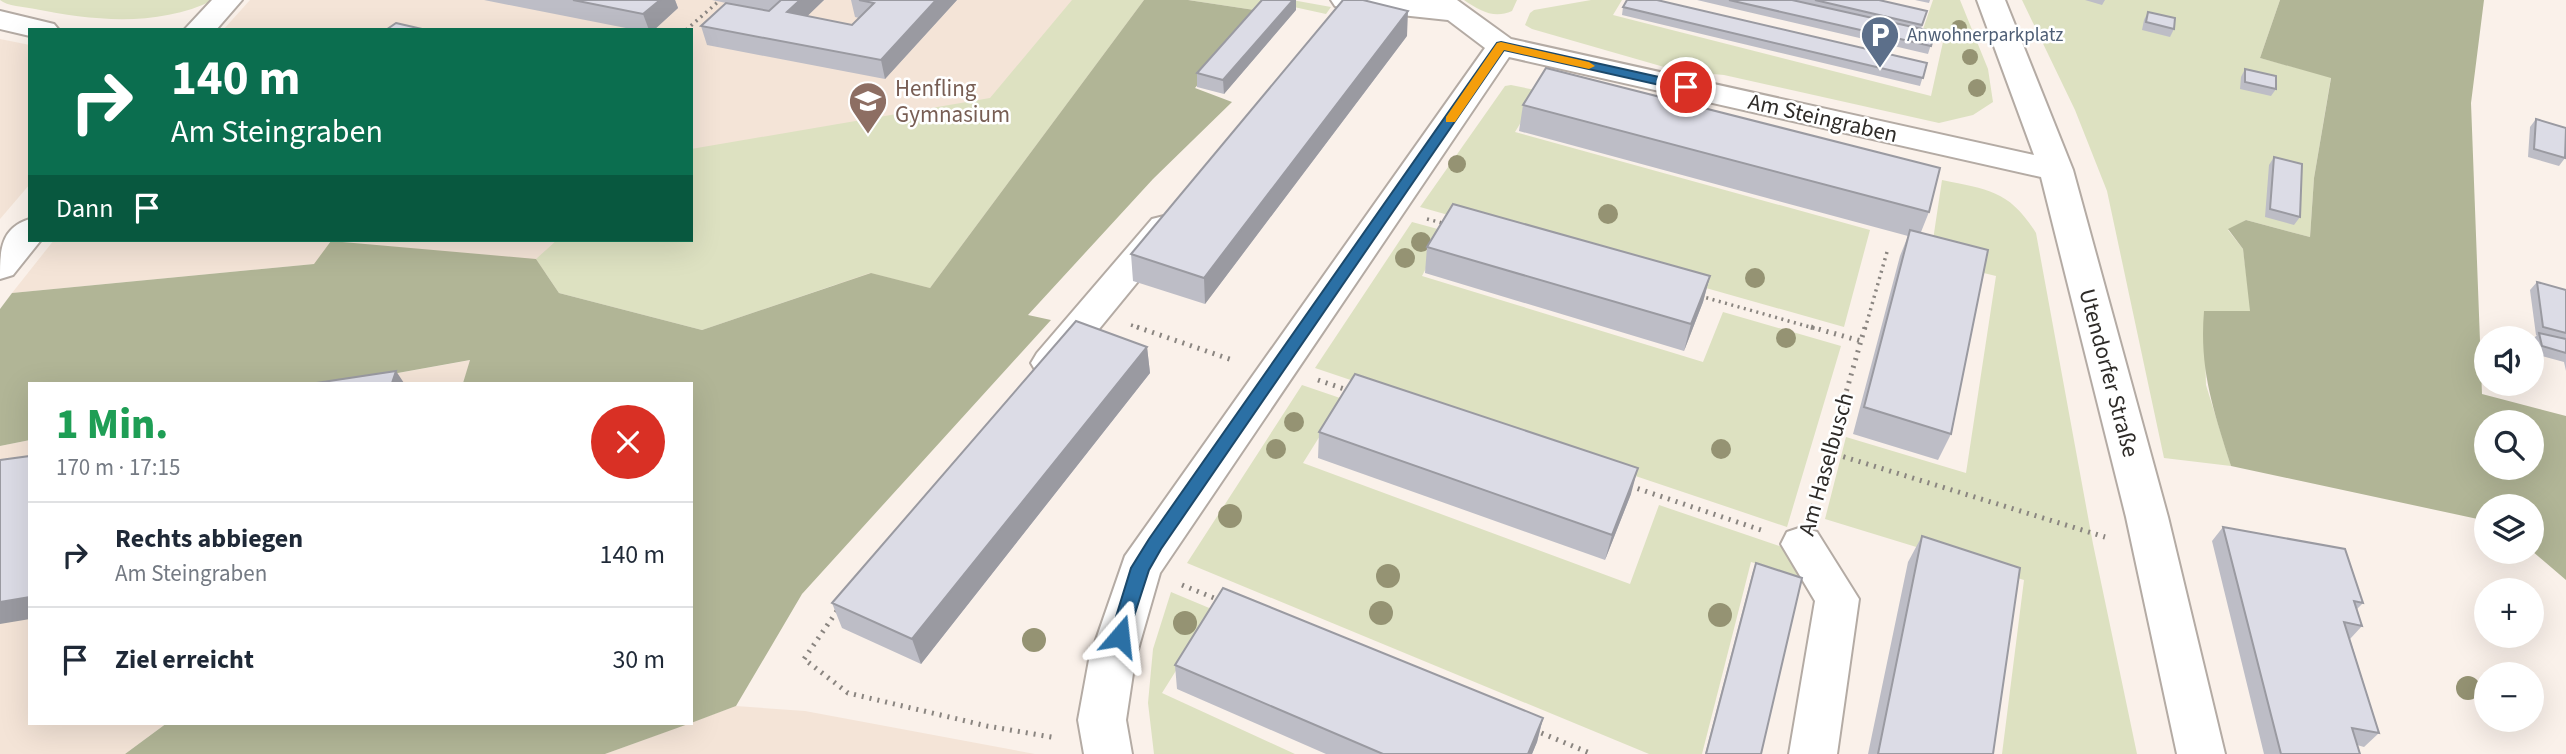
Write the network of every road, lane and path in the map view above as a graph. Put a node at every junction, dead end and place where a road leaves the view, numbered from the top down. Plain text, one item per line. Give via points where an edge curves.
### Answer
1 (228, 0) edge
2 (1345, 0) edge
3 (1991, 0) edge
4 (719, 1) edge
5 (1350, 1) edge
6 (1446, 6) edge
7 (0, 20) edge
8 (35, 28) edge
9 (202, 28) edge
10 (688, 28) edge
11 (1324, 33) edge
12 (1501, 46) junction
13 (2056, 170) junction
14 (1182, 205) edge
15 (1390, 208) junction
16 (1446, 224) edge
17 (28, 232) edge
18 (1887, 252) dead end
19 (0, 267) edge
20 (1687, 292) edge
21 (1094, 313) junction
22 (1861, 341) junction
23 (1275, 370) junction
24 (1032, 385) edge
25 (1360, 394) edge
26 (1828, 452) junction
27 (1620, 482) edge
28 (1802, 544) junction
29 (2155, 552) junction
30 (1140, 568) junction
31 (1222, 602) edge
32 (837, 611) edge
33 (1533, 730) edge
34 (1107, 750) edge
35 (1584, 752) edge
36 (1592, 754) edge
37 (1813, 754) edge
38 (2201, 754) edge

1 - 9 street
2 - 5 street
3 - 13 street, Utendorfer Straße
4 - 10 path
5 - 6 street
5 - 11 street
6 - 12 street, Am Steingraben
7 - 8 street
12 - 13 street, Am Steingraben
12 - 15 street
13 - 29 street, Utendorfer Straße
14 - 21 street
15 - 16 path
15 - 23 street
17 - 19 street
18 - 22 path, Am Haselbusch
20 - 22 path
21 - 23 path
21 - 24 street
22 - 26 path, Am Haselbusch
23 - 25 path
23 - 30 street
26 - 28 path, Am Haselbusch
26 - 29 path
27 - 28 path
28 - 37 street, Am Haselbusch via 1837,599
29 - 38 street, Utendorfer Straße
30 - 31 path
30 - 34 street via 1112,660 1102,720
32 - 34 path via 804,659 848,694
33 - 35 path
35 - 36 path

